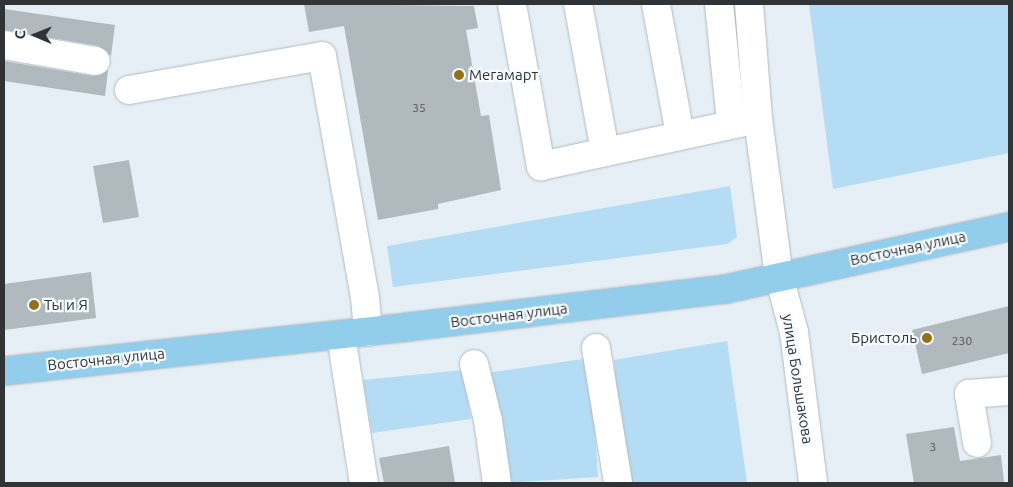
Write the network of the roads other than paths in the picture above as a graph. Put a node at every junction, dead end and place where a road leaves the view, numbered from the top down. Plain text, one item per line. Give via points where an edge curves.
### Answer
1 (512, 4) edge
2 (578, 4) edge
3 (656, 4) edge
4 (720, 4) edge
5 (749, 4) edge
6 (4, 45) edge
7 (96, 61) dead end
8 (129, 90) dead end
9 (758, 119) junction
10 (731, 122) junction
11 (680, 135) junction
12 (605, 152) junction
13 (1009, 227) edge
14 (779, 276) junction
15 (368, 332) junction
16 (341, 335) junction
17 (596, 348) dead end
18 (474, 364) dead end
19 (4, 370) edge
20 (1009, 391) edge
21 (978, 443) dead end
22 (364, 483) edge
23 (497, 483) edge
24 (618, 483) edge
25 (813, 483) edge

1 - 12 street via 541,166
2 - 12 street
3 - 11 street
4 - 10 street
5 - 9 street, улица Большакова
6 - 7 street
8 - 15 street via 322,56 365,297
9 - 10 street
9 - 14 street, улица Большакова
10 - 11 street
11 - 12 street
13 - 14 main road, Восточная улица
14 - 15 main road, Восточная улица via 726,289
14 - 25 street, улица Большакова via 794,332
15 - 16 main road, Восточная улица
16 - 19 main road, Восточная улица
16 - 22 street
17 - 24 street
18 - 23 street via 488,420
20 - 21 street via 969,394

